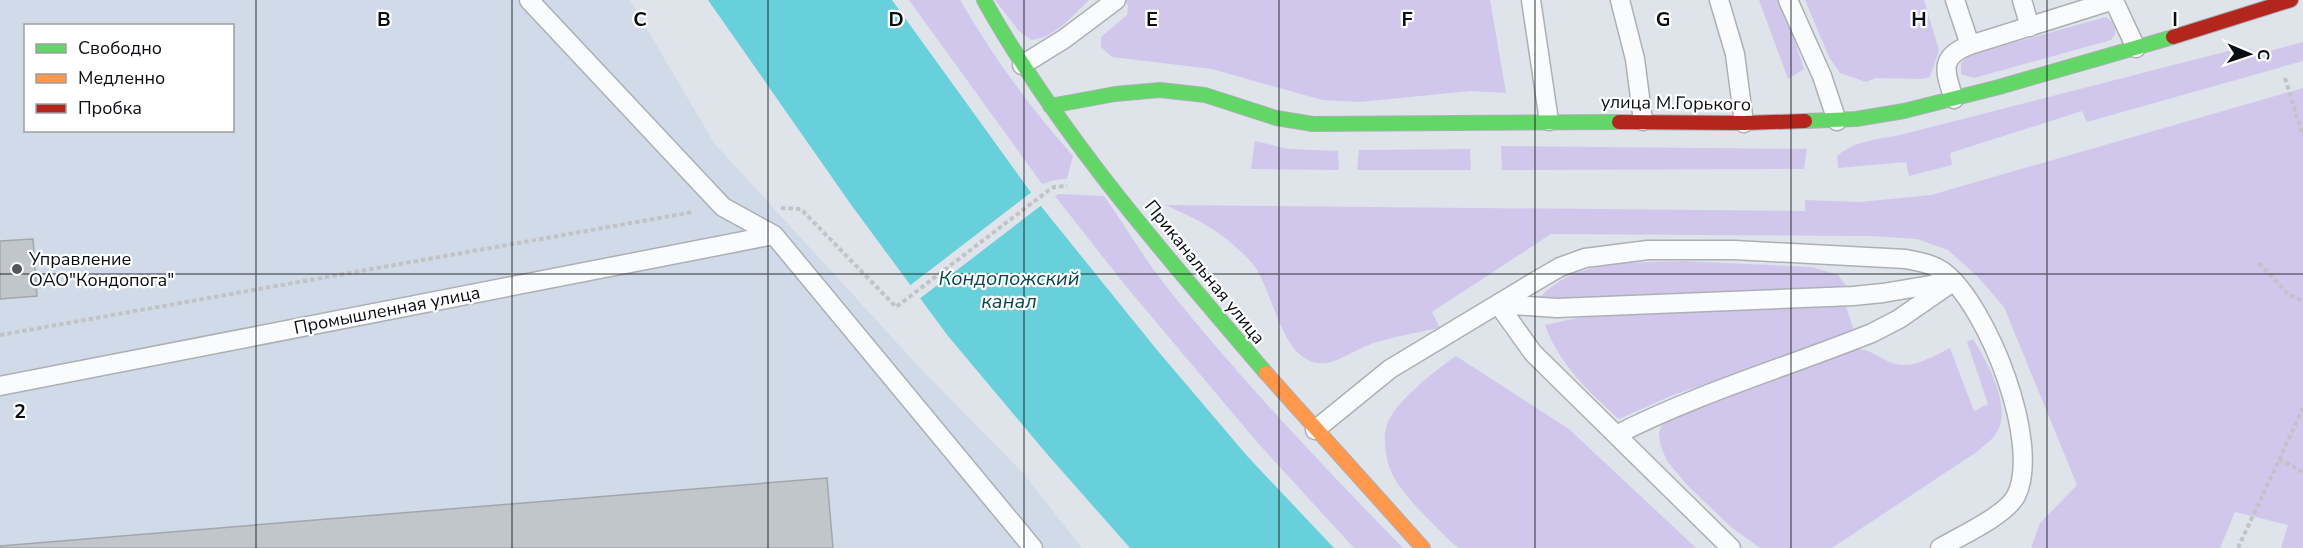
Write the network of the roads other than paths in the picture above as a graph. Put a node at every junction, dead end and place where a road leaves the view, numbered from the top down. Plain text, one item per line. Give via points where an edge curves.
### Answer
1 (529, 0) edge
2 (984, 0) edge
3 (1116, 0) edge
4 (1531, 0) edge
5 (1620, 0) edge
6 (1719, 0) edge
7 (1788, 0) edge
8 (1955, 0) edge
9 (2022, 0) edge
10 (2114, 0) edge
11 (2291, 0) edge
12 (2030, 27) junction
13 (1970, 45) junction
14 (2136, 48) junction
15 (1022, 65) junction
16 (1954, 99) junction
17 (1050, 106) junction
18 (1549, 120) junction
19 (1643, 121) junction
20 (1837, 121) junction
21 (1744, 123) junction
22 (774, 235) junction
23 (1954, 281) junction
24 (1498, 304) junction
25 (0, 386) edge
26 (1315, 430) junction
27 (1616, 435) junction
28 (1033, 548) edge
29 (1422, 548) edge
30 (1731, 548) edge
31 (1940, 548) edge

1 - 22 lane via 723,207
2 - 15 street, Приканальная улица
3 - 15 lane
4 - 18 lane
5 - 19 lane via 1635,59
6 - 21 lane via 1739,75
7 - 20 lane
8 - 13 lane
9 - 12 lane
10 - 12 lane
10 - 14 lane
11 - 14 street, улица М.Горького
12 - 13 lane
13 - 16 lane via 1956,50 1947,64
14 - 16 street, улица М.Горького
15 - 17 street, Приканальная улица
16 - 20 street, улица М.Горького
17 - 18 street, улица М.Горького via 1160,90 1205,95 1276,118 1313,124
17 - 26 street, Приканальная улица via 1209,306
18 - 19 street, улица М.Горького
19 - 21 street, улица М.Горького
20 - 21 street, улица М.Горького
22 - 25 lane, Промышленная улица
22 - 28 lane
23 - 24 lane via 1853,296 1557,308
23 - 24 lane via 1928,264 1906,259 1648,250 1585,258 1560,267
23 - 27 lane via 1899,320 1872,333 1685,403
23 - 31 lane via 1986,333 2002,370 2019,419 2024,464 2015,498 2002,511
24 - 26 lane via 1390,369
24 - 27 lane via 1533,353
26 - 29 street, Приканальная улица
27 - 30 lane

